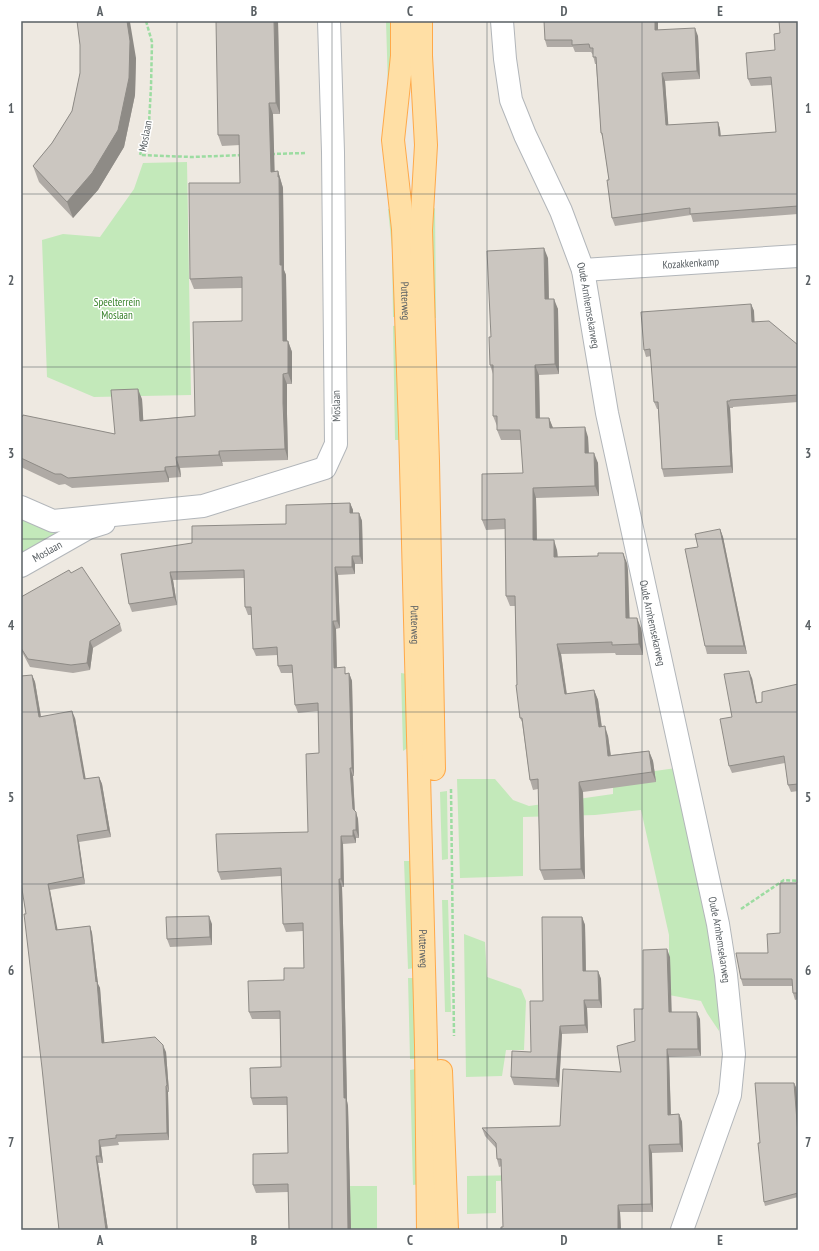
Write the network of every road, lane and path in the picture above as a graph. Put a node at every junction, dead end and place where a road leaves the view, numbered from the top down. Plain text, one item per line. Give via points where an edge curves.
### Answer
1 (146, 21) edge
2 (329, 21) edge
3 (402, 21) edge
4 (421, 21) edge
5 (502, 21) edge
6 (333, 152) junction
7 (270, 154) edge
8 (246, 155) edge
9 (798, 256) edge
10 (583, 270) junction
11 (21, 507) edge
12 (142, 513) junction
13 (21, 566) edge
14 (798, 881) edge
15 (718, 924) junction
16 (428, 1230) edge
17 (446, 1230) edge
18 (682, 1230) edge

1 - 8 path, Moslaan via 152,42 151,87 148,123 140,155
2 - 6 street, Moslaan
3 - 16 main road, Putterweg via 402,56 393,140 403,228 410,426 426,1045
4 - 17 main road, Putterweg via 426,145 421,230
5 - 10 street, Oude Arnhemsekarweg via 504,59 511,100 561,211
6 - 7 path
6 - 12 street, Moslaan via 336,444 325,468 203,506
9 - 10 street, Kozakkenkamp
10 - 15 street, Oude Arnhemsekarweg via 607,413
11 - 12 street, Moslaan via 53,521
12 - 13 street, Moslaan via 88,528
14 - 15 path via 784,880
15 - 18 street, Oude Arnhemsekarweg via 734,1054 730,1095

